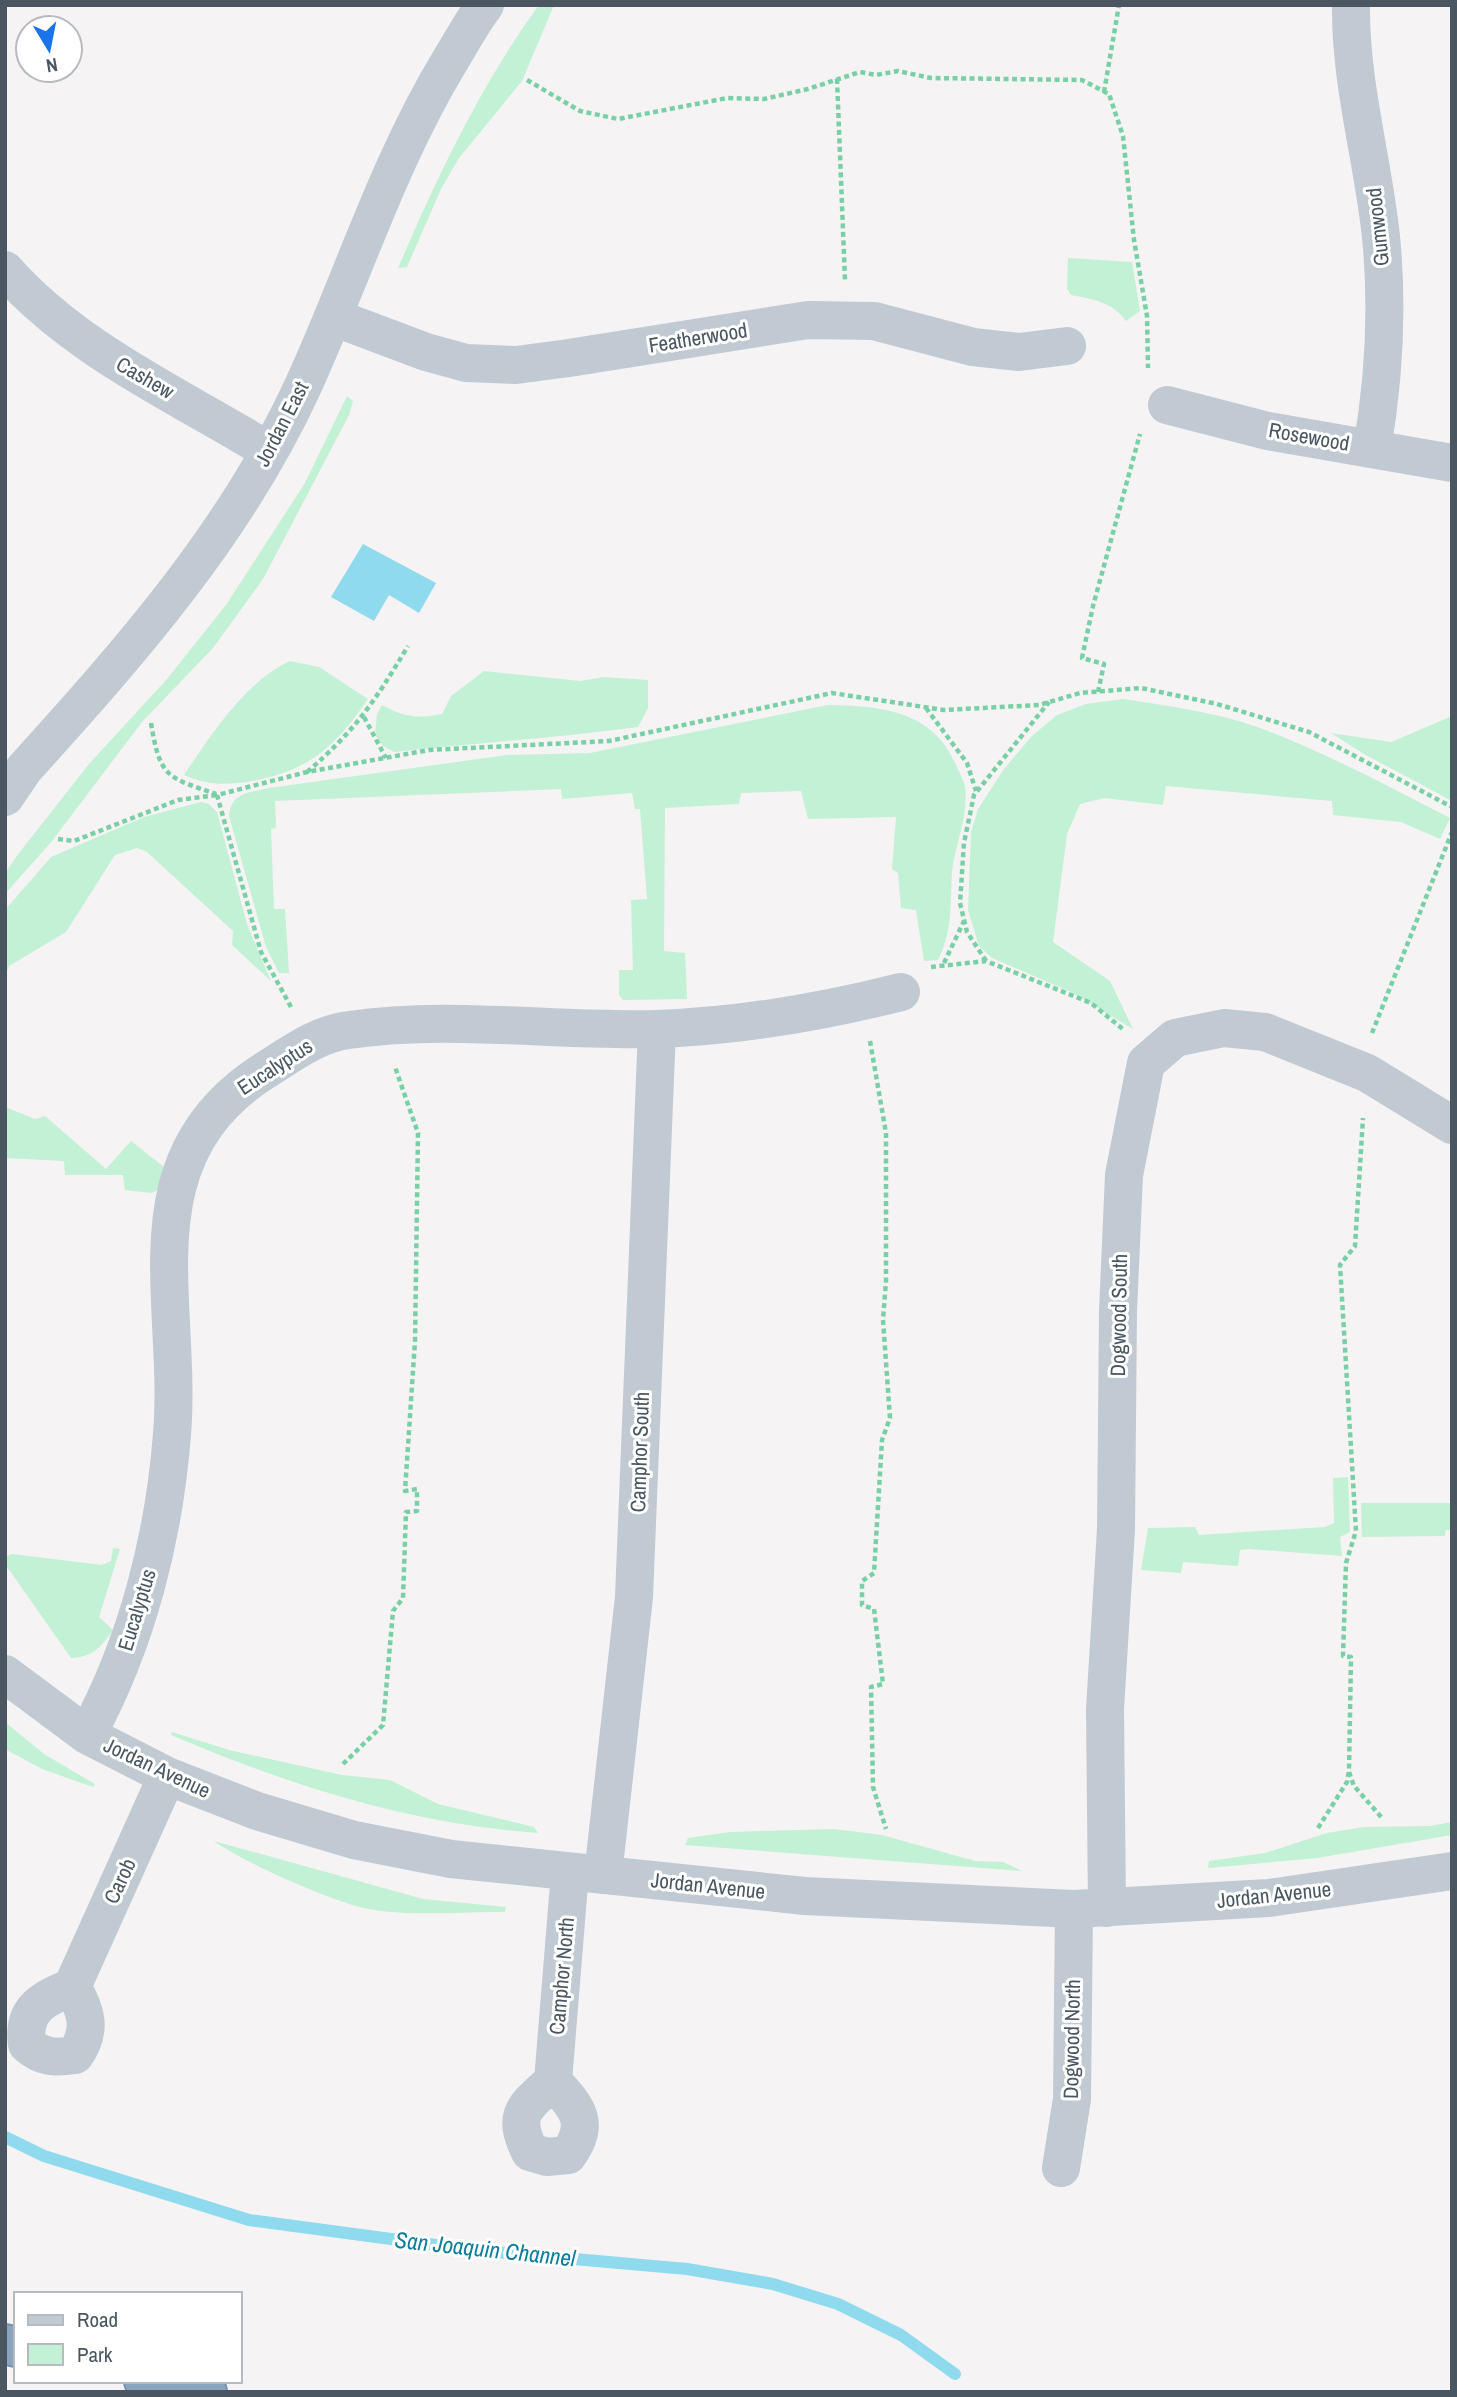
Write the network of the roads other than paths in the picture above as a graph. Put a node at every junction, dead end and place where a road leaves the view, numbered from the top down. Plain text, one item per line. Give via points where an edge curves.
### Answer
1 (1351, 5) edge
2 (478, 7) edge
3 (13, 286) edge
4 (333, 317) junction
5 (1067, 346) dead end
6 (1152, 403) road end
7 (1372, 449) junction
8 (269, 452) junction
9 (1452, 463) edge
10 (5, 797) edge
11 (901, 992) road end
12 (657, 1029) junction
13 (1452, 1125) edge
14 (5, 1674) edge
15 (87, 1735) junction
16 (167, 1776) junction
17 (1452, 1871) edge
18 (586, 1873) junction
19 (1091, 1908) junction
20 (72, 1987) dead end
21 (553, 2081) dead end
22 (1061, 2168) dead end
23 (155, 2383) edge
24 (207, 2392) edge

1 - 7 street, Gumwood via 1381,237 1386,320
2 - 4 street, Jordan East via 423,104
3 - 8 street, Cashew via 118,365
4 - 5 street, Featherwood via 426,352 516,365 808,320 874,321 1019,352
4 - 8 street, Jordan East
6 - 7 street, Rosewood via 1268,431
7 - 9 street, Rosewood
8 - 10 street, Jordan East via 223,529 165,607 24,769
11 - 12 street, Eucalyptus via 821,1011
12 - 15 street, Eucalyptus via 423,1024 347,1030 310,1041 243,1084 204,1122 177,1179 169,1242 173,1432 162,1513 145,1592 110,1693
12 - 18 street, Camphor South via 634,1597
13 - 19 street, Dogwood South via 1367,1073 1265,1032 1224,1028 1175,1038 1146,1063 1124,1175 1116,1528
14 - 15 street, Jordan Avenue
15 - 16 street, Jordan Avenue
16 - 18 street, Jordan Avenue via 257,1811 354,1840 451,1859
16 - 20 street, Carob
17 - 19 street, Jordan Avenue via 1269,1898
18 - 19 street, Jordan Avenue via 805,1896
18 - 21 street, Camphor North
19 - 22 street, Dogwood North
23 - 24 highway

